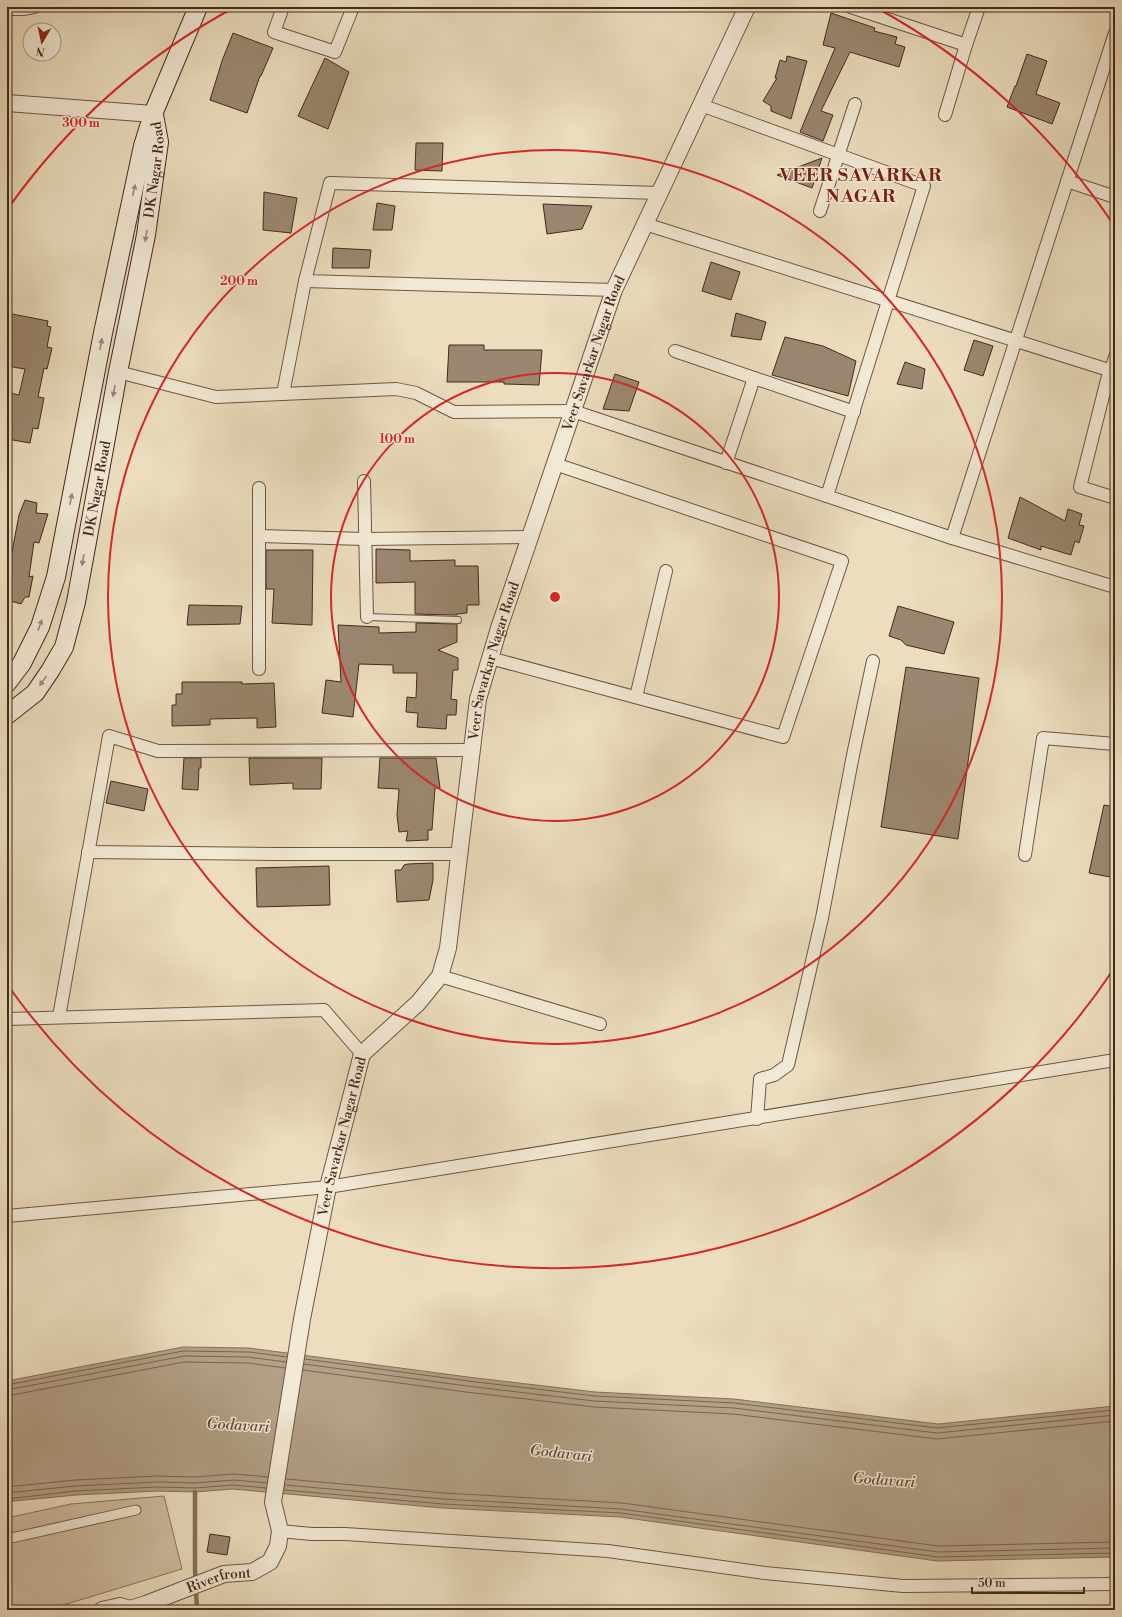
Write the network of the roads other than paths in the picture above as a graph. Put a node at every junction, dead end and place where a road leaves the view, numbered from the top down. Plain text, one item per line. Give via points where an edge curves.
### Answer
1 (34, 7) edge
2 (198, 7) edge
3 (283, 7) edge
4 (353, 7) edge
5 (747, 7) edge
6 (851, 7) edge
7 (979, 7) edge
8 (7, 9) edge
9 (1115, 32) edge
10 (966, 45) junction
11 (7, 103) edge
12 (855, 104) dead end
13 (701, 105) junction
14 (153, 114) junction
15 (945, 115) dead end
16 (838, 155) junction
17 (1067, 181) junction
18 (660, 193) junction
19 (1115, 198) edge
20 (820, 211) dead end
21 (645, 224) junction
22 (305, 281) junction
23 (614, 290) junction
24 (888, 300) junction
25 (1016, 341) junction
26 (675, 351) dead end
27 (1115, 357) edge
28 (118, 372) junction
29 (1113, 372) edge
30 (754, 378) junction
31 (283, 394) junction
32 (573, 411) junction
33 (854, 412) junction
34 (726, 463) junction
35 (555, 464) junction
36 (364, 481) dead end
37 (259, 488) dead end
38 (827, 496) junction
39 (1115, 498) edge
40 (260, 536) junction
41 (530, 537) junction
42 (952, 538) junction
43 (365, 539) junction
44 (666, 571) dead end
45 (1115, 587) edge
46 (367, 617) joint
47 (458, 620) dead end
48 (490, 658) junction
49 (873, 661) dead end
50 (259, 669) dead end
51 (7, 683) edge
52 (636, 697) junction
53 (7, 715) edge
54 (1115, 743) edge
55 (472, 750) junction
56 (88, 852) junction
57 (460, 854) junction
58 (1026, 855) dead end
59 (440, 976) junction
60 (59, 1017) junction
61 (7, 1019) edge
62 (600, 1024) dead end
63 (362, 1054) junction
64 (1115, 1060) edge
65 (757, 1118) junction
66 (328, 1187) junction
67 (7, 1216) edge
68 (272, 1502) joint
69 (136, 1510) dead end
70 (280, 1531) junction
71 (7, 1539) edge
72 (1115, 1584) edge
73 (130, 1609) edge
74 (102, 1610) edge

1 - 8 street
2 - 14 main road
3 - 4 street via 274,32 335,52
5 - 13 street, Veer Savarkar Nagar Road
6 - 10 street
7 - 10 street
9 - 17 street
10 - 15 street
11 - 14 street
12 - 16 street
13 - 16 street
13 - 18 street, Veer Savarkar Nagar Road
14 -> 28 main road, DK Nagar Road via 159,142 157,165 146,235
51 -> 14 main road, DK Nagar Road via 22,663 40,627 56,577 108,310 143,146
16 - 20 street
16 - 24 street via 924,186
17 - 19 street
17 - 25 street
18 - 21 street, Veer Savarkar Nagar Road
18 - 22 street via 330,183
21 - 23 street, Veer Savarkar Nagar Road
21 - 24 street
22 - 23 street
22 - 31 street
23 - 32 street, Veer Savarkar Nagar Road
24 - 25 street
24 - 33 street
25 - 29 street
25 - 42 street
26 - 30 street
27 - 29 street
28 - 31 street via 216,397
28 -> 53 main road, DK Nagar Road via 76,602 64,647 34,693
29 - 39 street via 1109,372 1080,487
30 - 33 street
30 - 34 street
31 - 32 street via 396,389 416,392 454,412
32 - 34 street
32 - 35 street, Veer Savarkar Nagar Road
33 - 38 street
34 - 38 street
35 - 41 street, Veer Savarkar Nagar Road
35 - 52 street via 842,561 783,736
36 - 43 street
37 - 40 street
38 - 42 street
40 - 43 street
40 - 50 street
41 - 43 street
41 - 48 street, Veer Savarkar Nagar Road
42 - 45 street
43 - 46 street
44 - 52 street
46 - 47 lane
48 - 52 street
48 - 55 street, Veer Savarkar Nagar Road via 478,700
49 - 65 street via 822,918 788,1065 774,1075 760,1079
54 - 58 street via 1042,738
55 - 56 street via 158,751 108,736
55 - 57 street, Veer Savarkar Nagar Road
56 - 57 street
56 - 60 street
57 - 59 street, Veer Savarkar Nagar Road via 448,948
59 - 62 street
59 - 63 street, Veer Savarkar Nagar Road via 418,1003
60 - 61 street
60 - 63 street via 324,1010
63 - 66 street, Veer Savarkar Nagar Road
64 - 65 street
65 - 66 street
66 - 67 street
66 - 68 street, Veer Savarkar Nagar Road via 302,1319
68 - 70 street, Riverfront
69 - 71 street
70 - 72 street via 608,1551 765,1573 903,1586
70 - 73 street, Riverfront via 278,1546 270,1562 252,1572 224,1574
73 - 74 street via 120,1606

